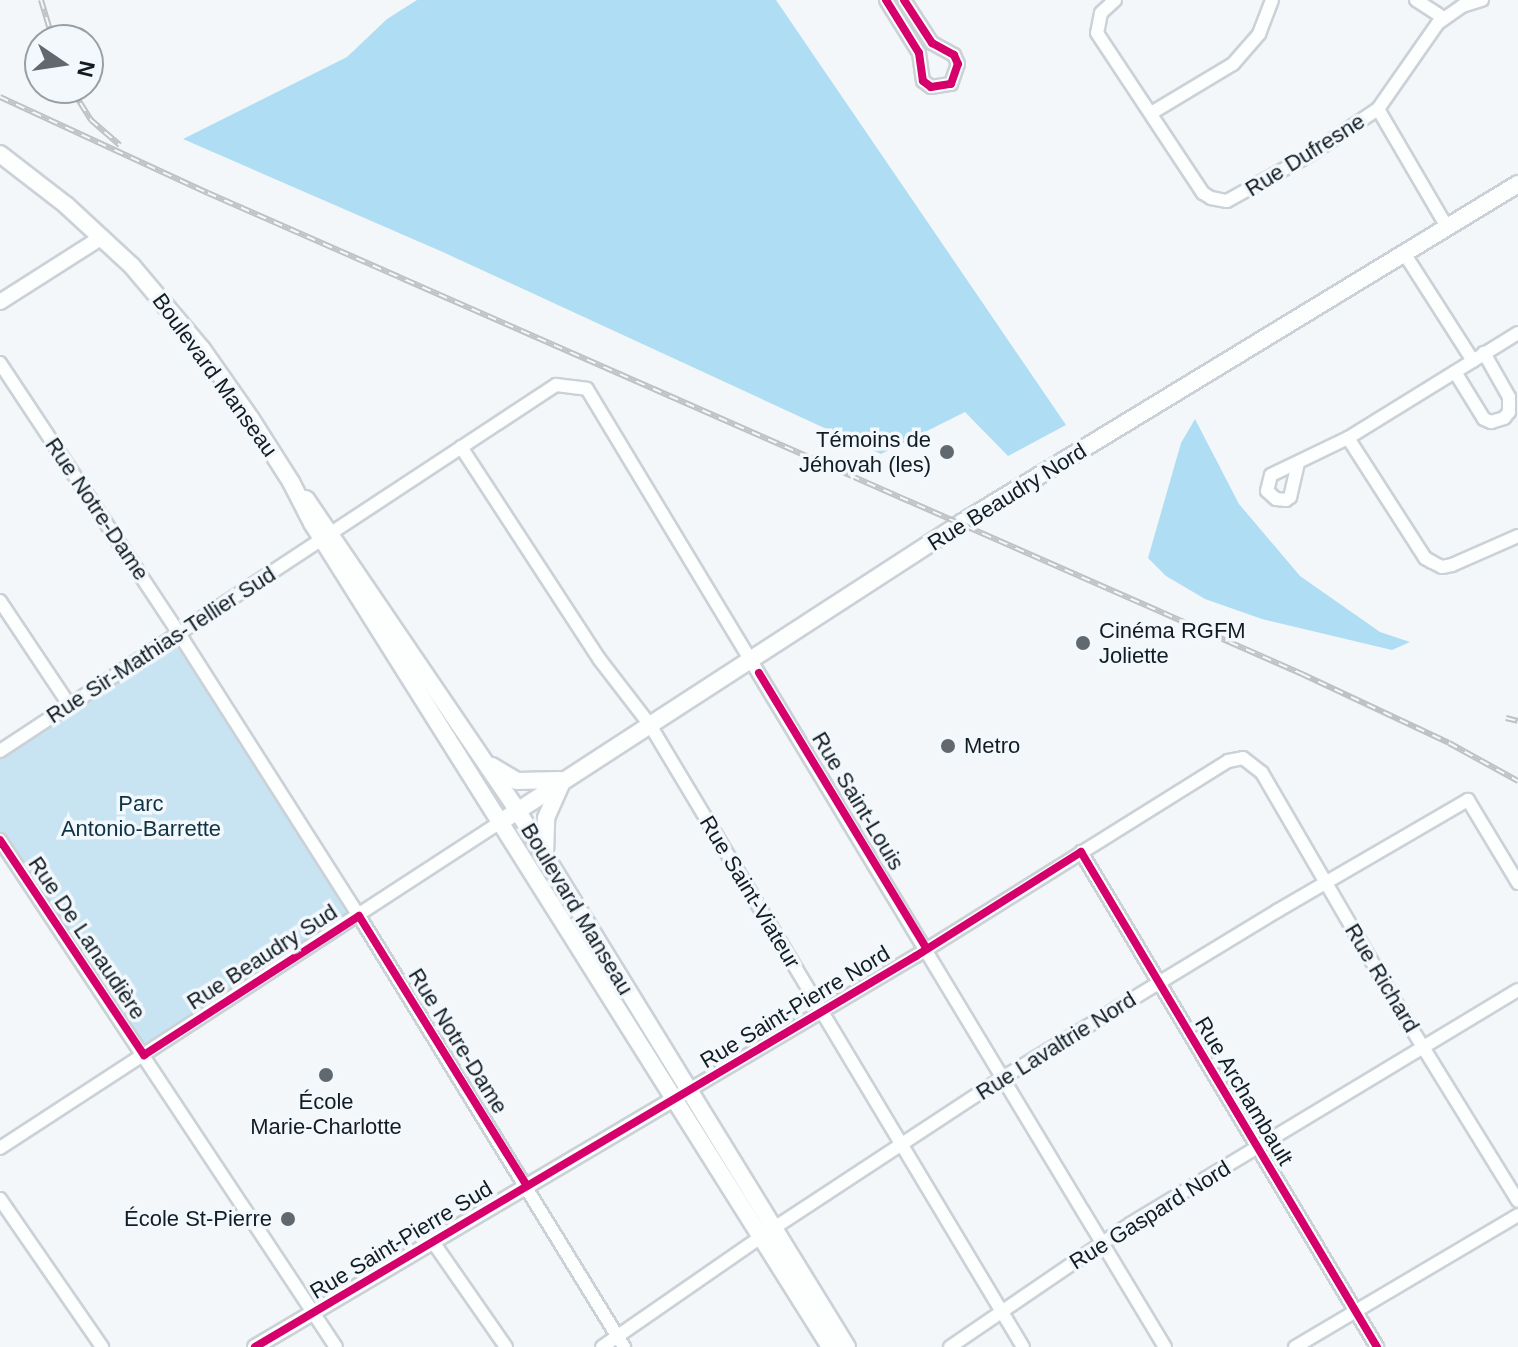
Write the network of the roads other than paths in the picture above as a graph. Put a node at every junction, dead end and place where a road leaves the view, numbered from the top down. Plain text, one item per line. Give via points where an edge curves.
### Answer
1 (886, 0) edge
2 (904, 0) edge
3 (1115, 0) edge
4 (1272, 0) edge
5 (1416, 0) edge
6 (1482, 0) edge
7 (1444, 18) junction
8 (1378, 109) junction
9 (1153, 112) junction
10 (0, 154) edge
11 (1518, 184) edge
12 (1447, 227) junction
13 (102, 237) junction
14 (1404, 253) junction
15 (0, 302) edge
16 (1518, 333) edge
17 (1479, 357) junction
18 (0, 363) edge
19 (1455, 372) junction
20 (579, 385) joint
21 (1348, 438) junction
22 (461, 447) junction
23 (1298, 463) dead end
24 (327, 536) junction
25 (1518, 536) edge
26 (0, 601) edge
27 (180, 635) junction
28 (751, 660) junction
29 (70, 706) junction
30 (650, 725) junction
31 (0, 751) edge
32 (479, 755) junction
33 (1243, 758) joint
34 (564, 780) junction
35 (517, 810) junction
36 (502, 821) junction
37 (0, 840) edge
38 (1081, 852) junction
39 (546, 859) junction
40 (1325, 883) junction
41 (1518, 883) edge
42 (359, 916) junction
43 (926, 948) junction
44 (1158, 982) junction
45 (1518, 990) edge
46 (822, 1012) junction
47 (1424, 1048) junction
48 (144, 1055) junction
49 (1004, 1077) junction
50 (683, 1094) junction
51 (902, 1145) junction
52 (0, 1148) edge
53 (1258, 1148) junction
54 (527, 1186) junction
55 (0, 1199) edge
56 (1518, 1201) edge
57 (1518, 1215) edge
58 (768, 1232) junction
59 (433, 1242) junction
60 (1103, 1242) junction
61 (1354, 1309) junction
62 (1002, 1313) junction
63 (313, 1314) junction
64 (621, 1342) edge
65 (102, 1347) edge
66 (255, 1347) edge
67 (336, 1347) edge
68 (506, 1347) edge
69 (602, 1347) edge
70 (830, 1347) edge
71 (847, 1347) edge
72 (950, 1347) edge
73 (1023, 1347) edge
74 (1165, 1347) edge
75 (1295, 1347) edge
76 (1377, 1347) edge

1 - 2 street via 919,53 923,81 931,87 951,84 958,64 954,55 932,43
3 - 9 street via 1101,13 1097,33
4 - 9 street via 1259,34 1233,64
5 - 7 street
6 - 7 street, Rue Dufresne
7 - 8 street, Rue Dufresne
8 - 9 street, Rue Dufresne via 1233,200 1203,193
8 - 12 street
10 - 13 main road, Boulevard Manseau
11 - 12 main road, Rue Beaudry Nord
12 - 14 main road, Rue Beaudry Nord
13 - 15 street
13 - 24 main road, Boulevard Manseau via 202,349
14 - 17 street
14 - 28 main road, Rue Beaudry Nord via 963,522
16 - 17 street
17 - 19 street
17 - 19 street via 1509,397 1504,418 1484,419
18 - 27 street, Rue Notre-Dame
19 - 21 street
20 - 22 street, Rue Sir-Mathias-Tellier Sud via 556,385
20 - 28 street, Rue Saint-Louis via 598,404
21 - 23 street
21 - 25 street via 1425,558 1442,567
22 - 24 street, Rue Sir-Mathias-Tellier Sud
22 - 30 street, Rue Saint-Viateur via 600,660
24 - 27 street, Rue Sir-Mathias-Tellier Sud
24 - 32 main road, Boulevard Manseau
24 - 36 main road, Boulevard Manseau
26 - 29 street
27 - 29 street, Rue Sir-Mathias-Tellier Sud
27 - 42 street, Rue Notre-Dame
28 - 30 main road, Rue Beaudry Nord
28 - 43 street, Rue Saint-Louis
29 - 31 street, Rue Sir-Mathias-Tellier Sud
30 - 34 main road, Rue Beaudry Nord
30 - 46 street, Rue Saint-Viateur
32 - 34 main road via 517,781
32 - 35 main road, Boulevard Manseau
33 - 38 street, Rue Saint-Pierre Nord via 1228,761
33 - 40 street, Rue Richard via 1262,773
34 - 35 main road, Rue Beaudry Nord
34 - 39 main road via 548,808
35 - 36 main road, Rue Beaudry Nord
35 - 39 main road, Boulevard Manseau
36 - 42 street, Rue Beaudry Sud
36 - 50 main road, Boulevard Manseau
37 - 48 street, Rue De Lanaudière
38 - 43 street, Rue Saint-Pierre Nord
38 - 44 street, Rue Archambault
39 - 50 main road, Boulevard Manseau
40 - 41 street, Rue Lavaltrie Nord via 1468,800
40 - 44 street, Rue Lavaltrie Nord
40 - 47 street, Rue Richard
42 - 48 street, Rue Beaudry Sud
42 - 54 street, Rue Notre-Dame
43 - 46 street, Rue Saint-Pierre Nord
43 - 49 street, Rue Saint-Louis
44 - 49 street, Rue Lavaltrie Nord
44 - 53 street, Rue Archambault
45 - 47 street, Rue Gaspard Nord
46 - 50 street, Rue Saint-Pierre Nord
46 - 51 street, Rue Saint-Viateur
47 - 53 street, Rue Gaspard Nord
47 - 56 street, Rue Richard
48 - 52 street, Rue Beaudry Sud
48 - 63 street, Rue De Lanaudière
49 - 51 street, Rue Lavaltrie Nord
49 - 60 street, Rue Saint-Louis
50 - 54 street, Rue Saint-Pierre Sud
50 - 58 main road, Boulevard Manseau
51 - 58 street, Rue Lavaltrie Nord
51 - 62 street, Rue Saint-Viateur
53 - 60 street, Rue Gaspard Nord
53 - 61 street, Rue Archambault
54 - 59 street, Rue Saint-Pierre Sud
54 - 64 street, Rue Notre-Dame
55 - 65 street
57 - 61 street
58 - 64 street, Rue Lavaltrie Nord
58 - 70 main road, Boulevard Manseau
58 - 71 main road, Boulevard Manseau
59 - 63 street, Rue Saint-Pierre Sud
59 - 68 street
60 - 62 street, Rue Gaspard Nord
60 - 74 street, Rue Saint-Louis
61 - 75 street
61 - 76 street, Rue Archambault
62 - 72 street, Rue Gaspard Nord
62 - 73 street, Rue Saint-Viateur
63 - 66 street, Rue Saint-Pierre Sud
63 - 67 street, Rue De Lanaudière
64 - 69 street, Rue Lavaltrie Nord

